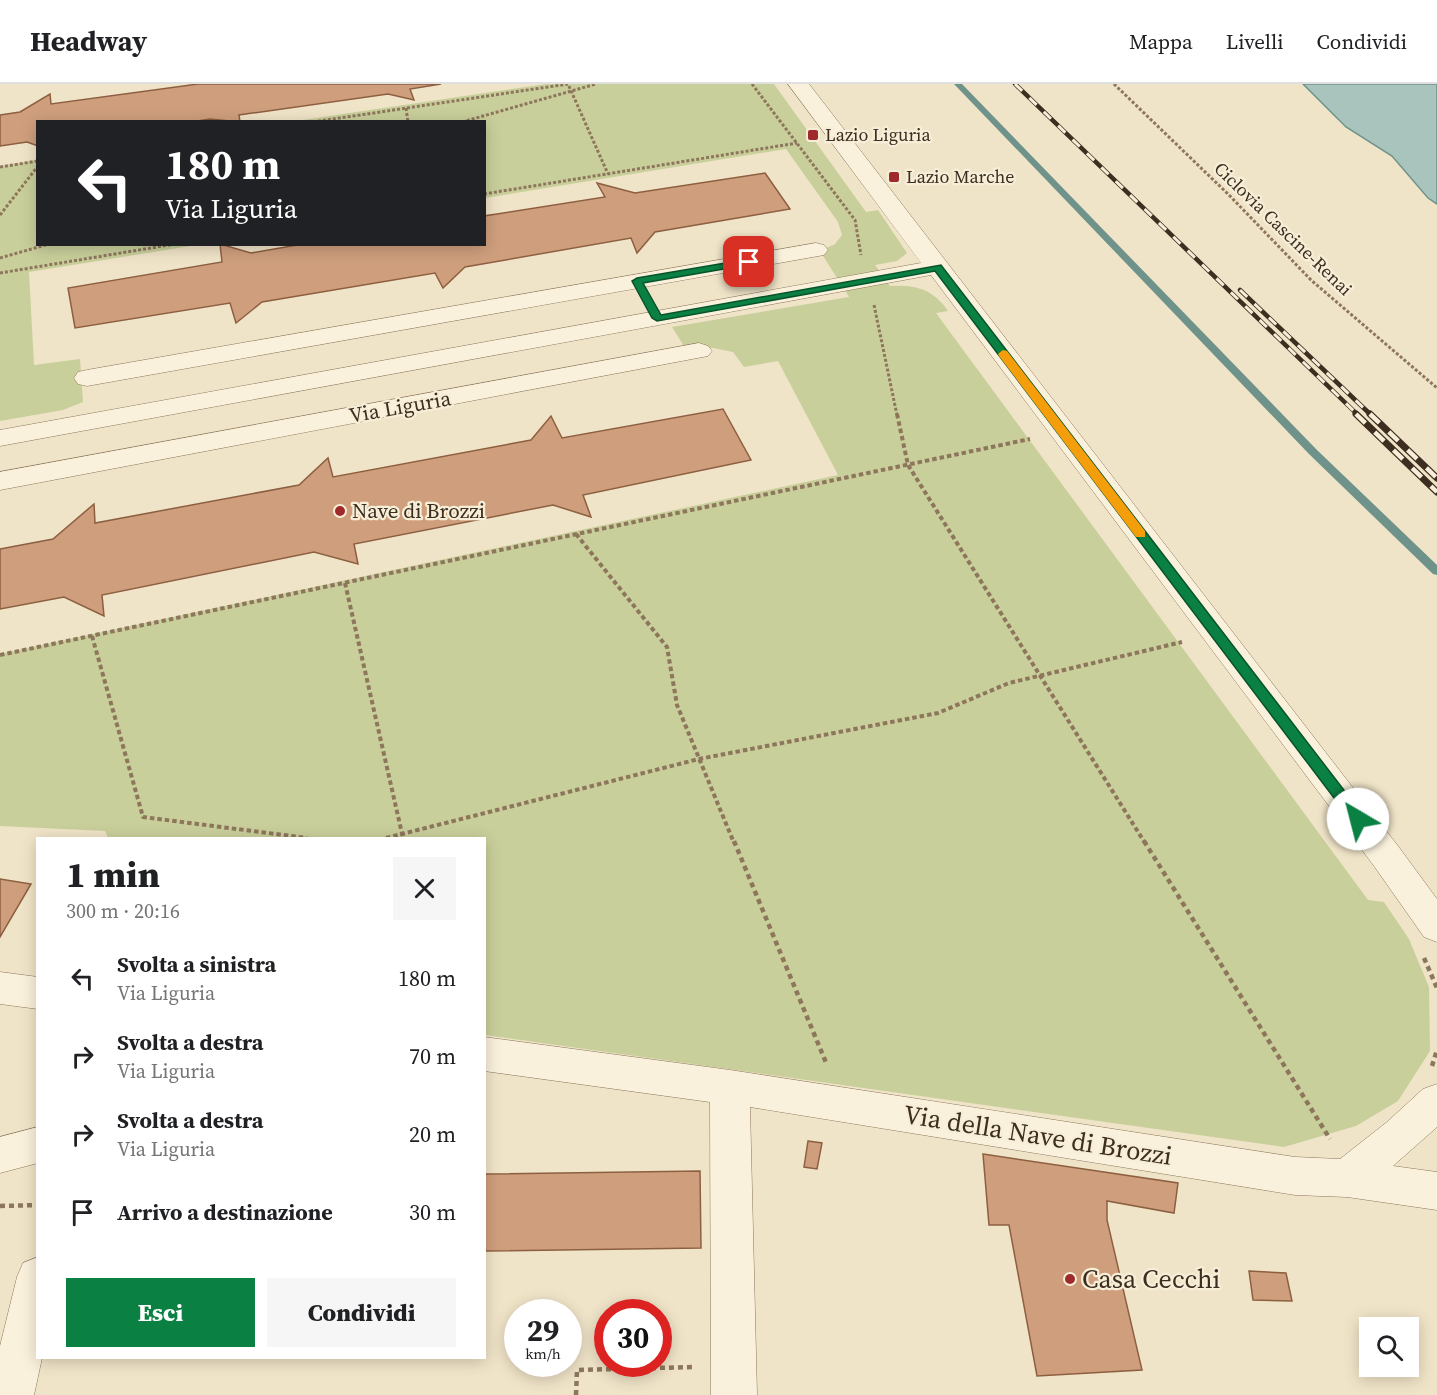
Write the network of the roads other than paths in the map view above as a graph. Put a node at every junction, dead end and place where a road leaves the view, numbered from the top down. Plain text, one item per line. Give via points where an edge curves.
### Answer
1 (798, 84) edge
2 (816, 250) dead end
3 (937, 267) junction
4 (637, 281) junction
5 (467, 311) junction
6 (657, 318) junction
7 (279, 344) junction
8 (484, 350) junction
9 (699, 351) dead end
10 (87, 378) dead end
11 (289, 385) junction
12 (501, 388) junction
13 (92, 421) junction
14 (299, 426) junction
15 (0, 438) edge
16 (99, 463) junction
17 (0, 481) edge
18 (1437, 927) edge
19 (0, 988) edge
20 (36, 993) edge
21 (486, 1054) edge
22 (730, 1087) junction
23 (1437, 1101) edge
24 (36, 1146) edge
25 (0, 1155) edge
26 (1347, 1178) junction
27 (1437, 1191) edge
28 (36, 1286) edge
29 (11, 1395) edge
30 (734, 1395) edge

1 - 3 street
2 - 4 street
3 - 6 street, Via Liguria
3 - 18 street
4 - 5 street
4 - 6 street
5 - 7 street
5 - 8 street
6 - 8 street, Via Liguria
7 - 10 street
7 - 11 street
8 - 11 street, Via Liguria
8 - 12 street
9 - 12 street, Via Liguria
11 - 13 street, Via Liguria
11 - 14 street
12 - 14 street, Via Liguria
13 - 15 street, Via Liguria
13 - 16 street
14 - 16 street, Via Liguria
16 - 17 street, Via Liguria
19 - 20 street
21 - 22 street, Via della Nave di Brozzi
22 - 26 street, Via della Nave di Brozzi via 1295,1176
22 - 30 street
23 - 26 street
24 - 25 street
26 - 27 street, Via della Nave di Brozzi
28 - 29 street

